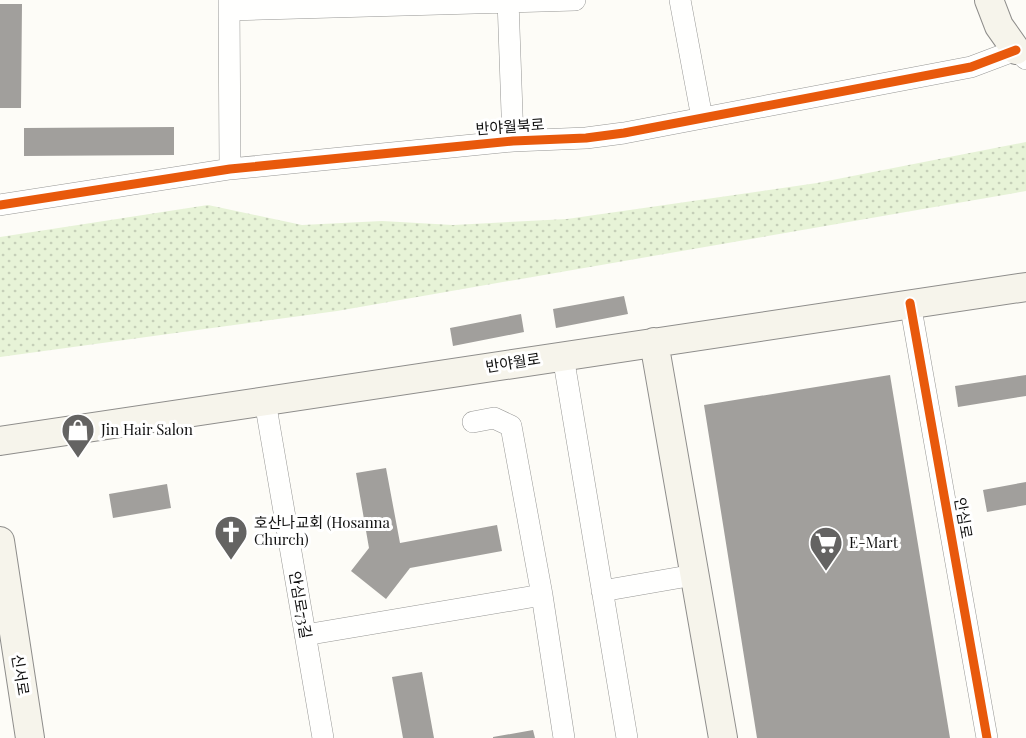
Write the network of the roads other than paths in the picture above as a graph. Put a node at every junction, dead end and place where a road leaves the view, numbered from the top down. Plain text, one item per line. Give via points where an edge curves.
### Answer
1 (575, 0) edge
2 (680, 0) edge
3 (989, 0) edge
4 (508, 1) edge
5 (229, 5) edge
6 (1021, 55) edge
7 (702, 118) junction
8 (513, 141) junction
9 (231, 169) junction
10 (0, 205) edge
11 (1026, 286) edge
12 (910, 303) junction
13 (654, 342) junction
14 (563, 356) junction
15 (265, 401) junction
16 (473, 422) dead end
17 (0, 441) edge
18 (0, 541) edge
19 (694, 575) junction
20 (602, 591) junction
21 (542, 595) junction
22 (306, 635) junction
23 (30, 738) edge
24 (323, 738) edge
25 (564, 738) edge
26 (627, 738) edge
27 (723, 738) edge
28 (987, 738) edge

1 - 4 street
2 - 7 street
3 - 6 main road via 999,26
4 - 5 street
4 - 8 street
5 - 9 street
6 - 7 street, 반야월북로
7 - 8 street, 반야월북로 via 586,138
8 - 9 street, 반야월북로
9 - 10 street, 반야월북로
11 - 12 main road, 반야월로
12 - 13 main road, 반야월로
12 - 28 street, 안심로
13 - 14 main road, 반야월로
13 - 19 main road
14 - 15 main road, 반야월로
14 - 20 street
15 - 17 main road, 반야월로
15 - 22 street, 안심로73길
16 - 21 street via 494,418 511,426
18 - 23 main road, 신서로
19 - 20 street
19 - 27 main road
20 - 26 street
21 - 22 street
21 - 25 street
22 - 24 street, 안심로73길

